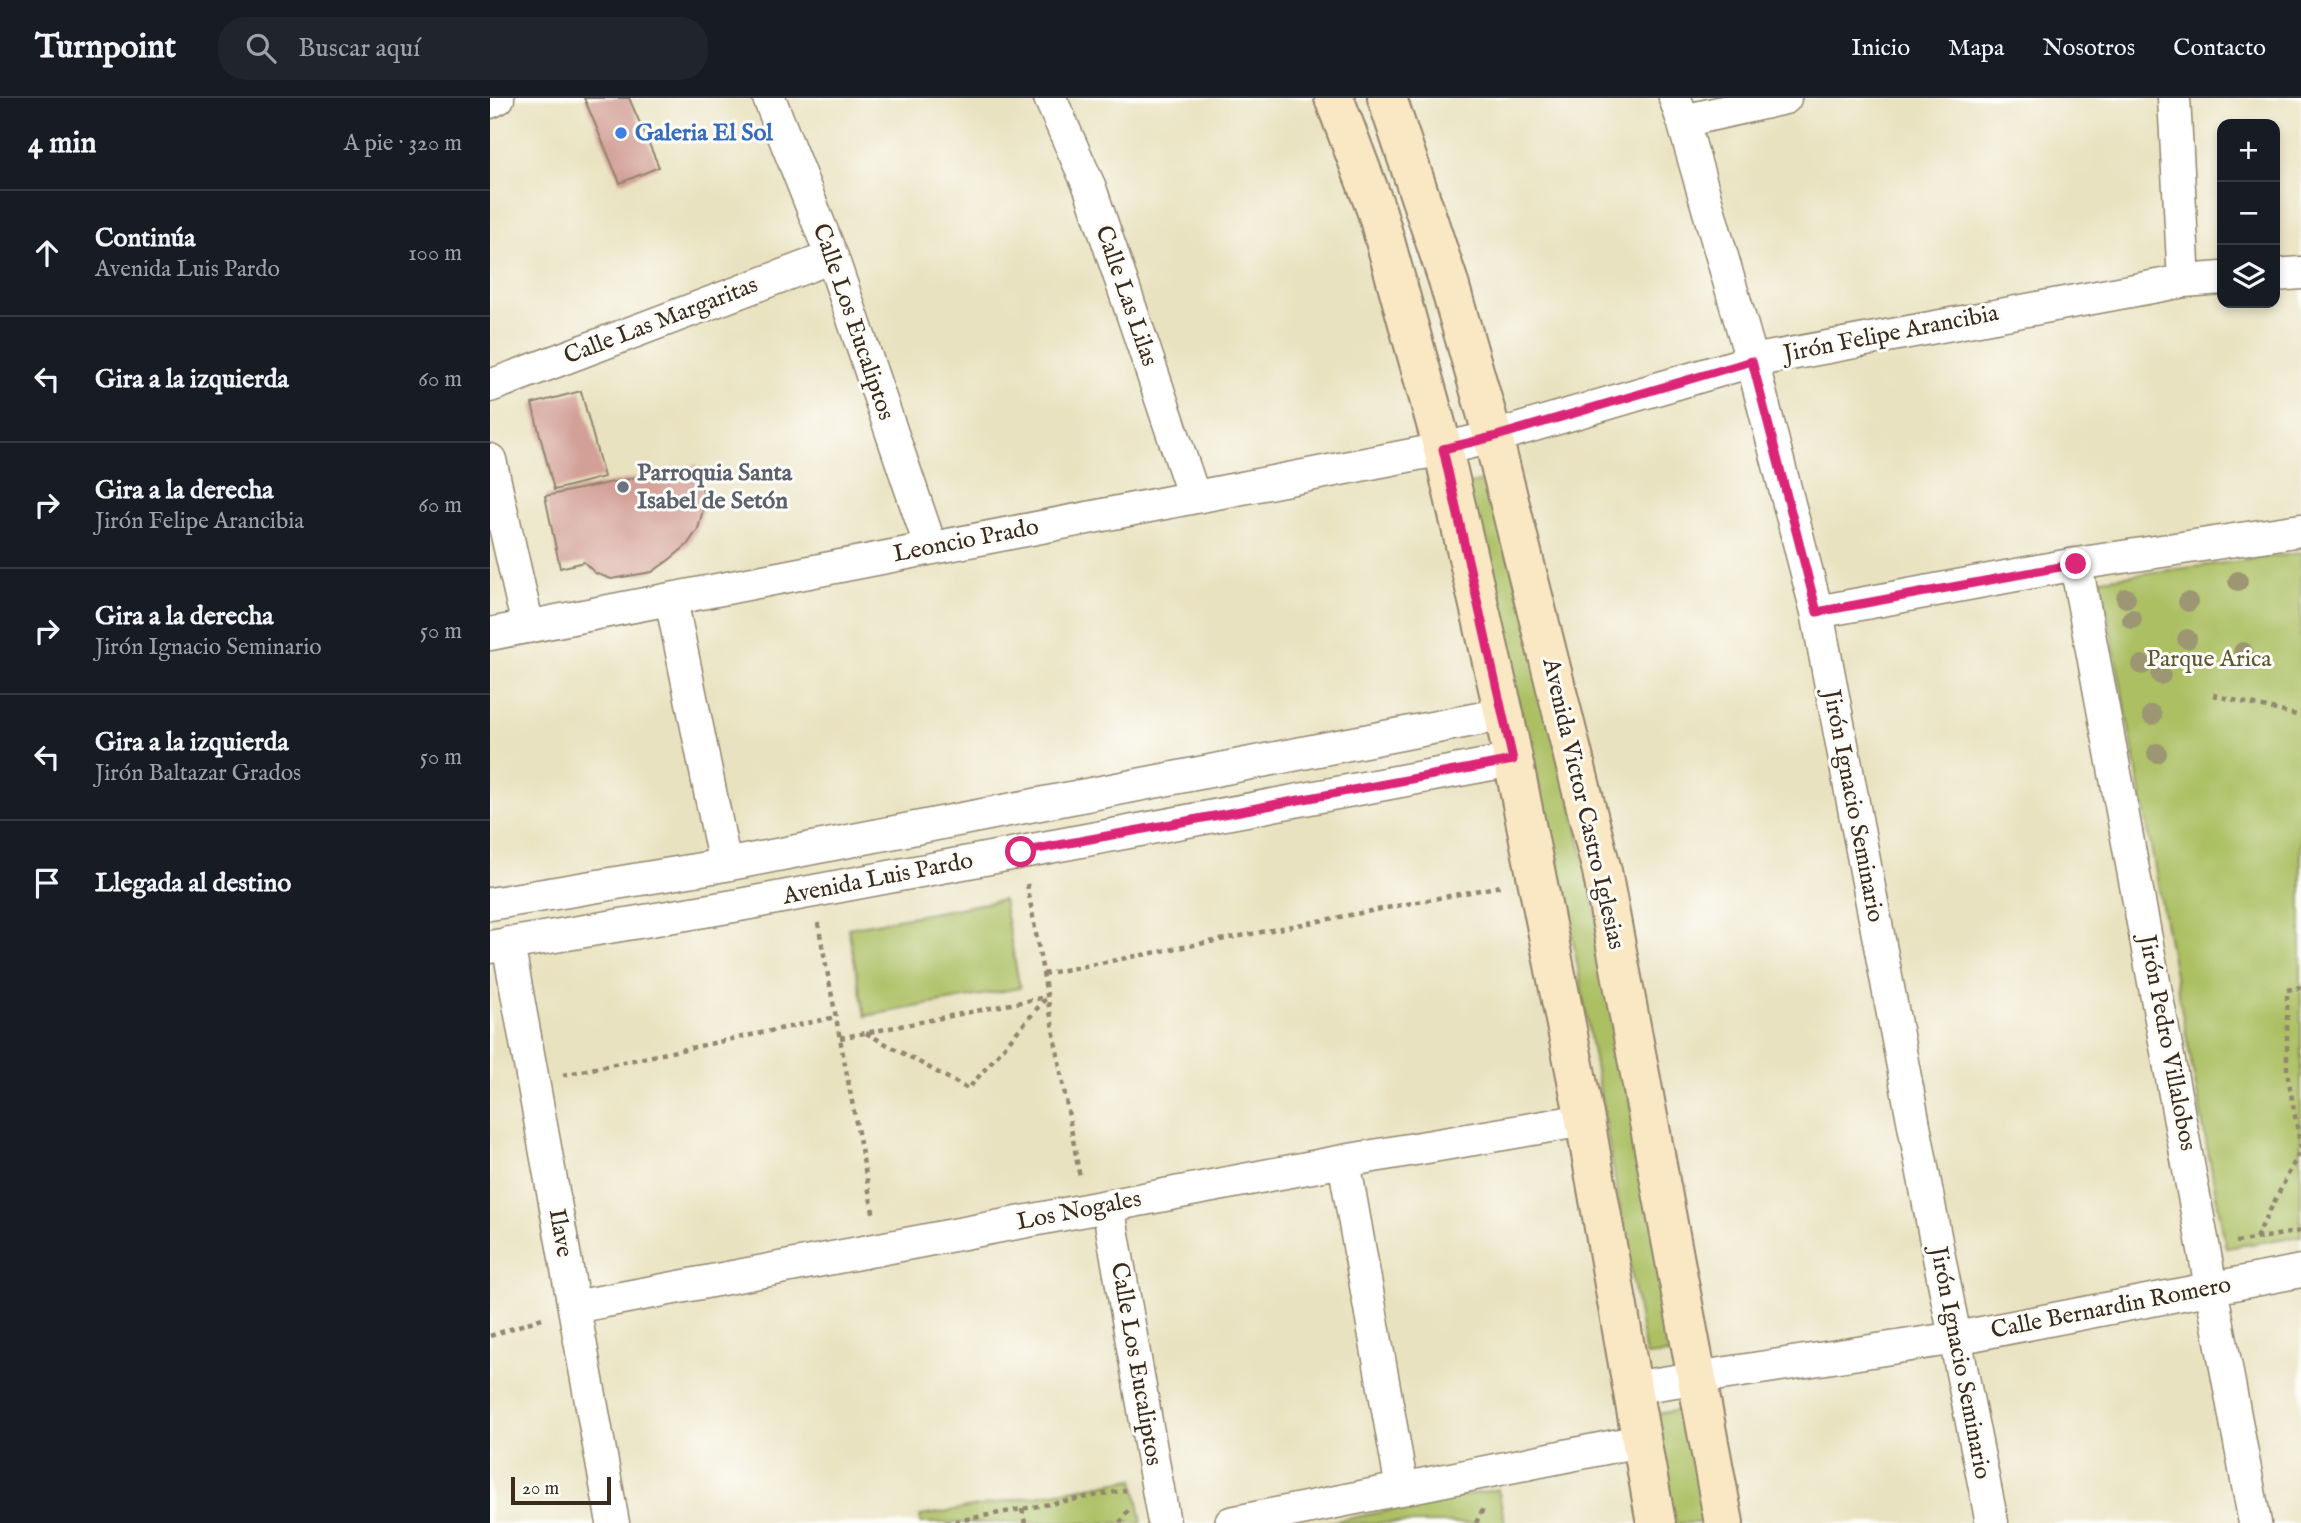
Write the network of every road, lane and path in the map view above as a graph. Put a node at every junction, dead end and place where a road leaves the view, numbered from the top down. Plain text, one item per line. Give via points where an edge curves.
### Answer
1 (498, 98) edge
2 (769, 98) edge
3 (1051, 98) edge
4 (1334, 98) edge
5 (1387, 98) edge
6 (1784, 98) edge
7 (2174, 98) edge
8 (490, 102) edge
9 (1679, 109) edge
10 (832, 257) junction
11 (2301, 273) edge
12 (2280, 275) edge
13 (2217, 278) edge
14 (2184, 281) junction
15 (1752, 361) junction
16 (490, 386) edge
17 (1493, 437) junction
18 (1443, 449) junction
19 (490, 460) edge
20 (1194, 497) junction
21 (2301, 530) edge
22 (931, 548) junction
23 (2076, 564) junction
24 (671, 599) junction
25 (1817, 612) junction
26 (528, 627) junction
27 (490, 634) edge
28 (2213, 695) dead end
29 (1504, 714) junction
30 (2301, 716) edge
31 (1513, 760) junction
32 (1021, 852) junction
33 (725, 865) junction
34 (1537, 879) junction
35 (812, 891) junction
36 (490, 904) edge
37 (499, 945) edge
38 (1043, 974) junction
39 (2301, 987) edge
40 (1047, 997) junction
41 (836, 1017) junction
42 (866, 1032) junction
43 (840, 1038) junction
44 (533, 1081) junction
45 (1585, 1120) junction
46 (1344, 1161) junction
47 (1097, 1208) junction
48 (2301, 1231) edge
49 (2255, 1238) junction
50 (2230, 1243) dead end
51 (881, 1249) junction
52 (2301, 1271) edge
53 (2213, 1289) junction
54 (574, 1307) junction
55 (490, 1336) edge
56 (1956, 1338) junction
57 (1697, 1377) junction
58 (1630, 1388) junction
59 (1640, 1441) junction
60 (1402, 1489) junction
61 (1129, 1490) dead end
62 (1022, 1509) junction
63 (612, 1523) edge
64 (945, 1523) edge
65 (1025, 1523) edge
66 (1164, 1523) edge
67 (1231, 1523) edge
68 (1656, 1523) edge
69 (1724, 1523) edge
70 (1992, 1523) edge
71 (2255, 1523) edge

1 - 8 street
2 - 10 street, Calle Los Eucaliptos
3 - 20 street, Calle Las Lilas via 1090,188
4 - 18 street via 1377,212
5 - 17 street, Avenida Victor Castro Iglesias via 1448,280
6 - 9 street
7 - 14 street
9 - 15 street, Jirón Ignacio Seminario
10 - 16 street, Calle Las Margaritas
10 - 22 street, Calle Los Eucaliptos
11 - 12 street
13 - 14 street, Jirón Felipe Arancibia
14 - 15 street, Jirón Felipe Arancibia
15 - 17 street, Jirón Felipe Arancibia
15 - 25 street, Jirón Ignacio Seminario
17 - 18 street, Jirón Felipe Arancibia
17 - 57 street, Avenida Victor Castro Iglesias via 1602,871
18 - 20 street, Leoncio Prado
18 - 29 street
19 - 26 street
20 - 22 street, Leoncio Prado
21 - 23 street
22 - 24 street, Leoncio Prado
23 - 25 street
23 - 53 street, Jirón Pedro Villalobos
24 - 26 street, Leoncio Prado
24 - 33 street
25 - 56 street, Jirón Ignacio Seminario
26 - 27 street, Leoncio Prado
28 - 30 path
29 - 31 street
29 - 33 street, Avenida Luis Pardo
31 - 32 street, Avenida Luis Pardo
31 - 34 street
32 - 35 street, Avenida Luis Pardo
32 - 38 path
33 - 36 street, Avenida Luis Pardo
34 - 38 path
34 - 45 street
35 - 37 street, Avenida Luis Pardo
35 - 41 path
37 - 44 street, Ilave
38 - 40 path
39 - 49 path via 2287,990 2287,1071 2301,1149
40 - 42 path
40 - 42 path via 968,1089
40 - 47 path
41 - 43 path
41 - 44 path
42 - 43 path
43 - 51 path
44 - 54 street, Ilave
45 - 46 street, Los Nogales
45 - 58 street
46 - 47 street, Los Nogales
46 - 60 street
47 - 51 street, Los Nogales
47 - 66 street, Calle Los Eucaliptos
48 - 49 path
49 - 50 path
51 - 54 street, Los Nogales
52 - 53 street, Calle Bernardin Romero
53 - 56 street, Calle Bernardin Romero
53 - 71 street, Jirón Pedro Villalobos
54 - 55 path
54 - 63 street, Ilave
56 - 57 street, Calle Bernardin Romero
56 - 70 street, Jirón Ignacio Seminario
57 - 58 street, Calle Bernardin Romero
57 - 69 street, Avenida Victor Castro Iglesias
58 - 59 street
59 - 60 street
59 - 68 street
60 - 67 street
61 - 62 path
62 - 64 path
62 - 65 path

